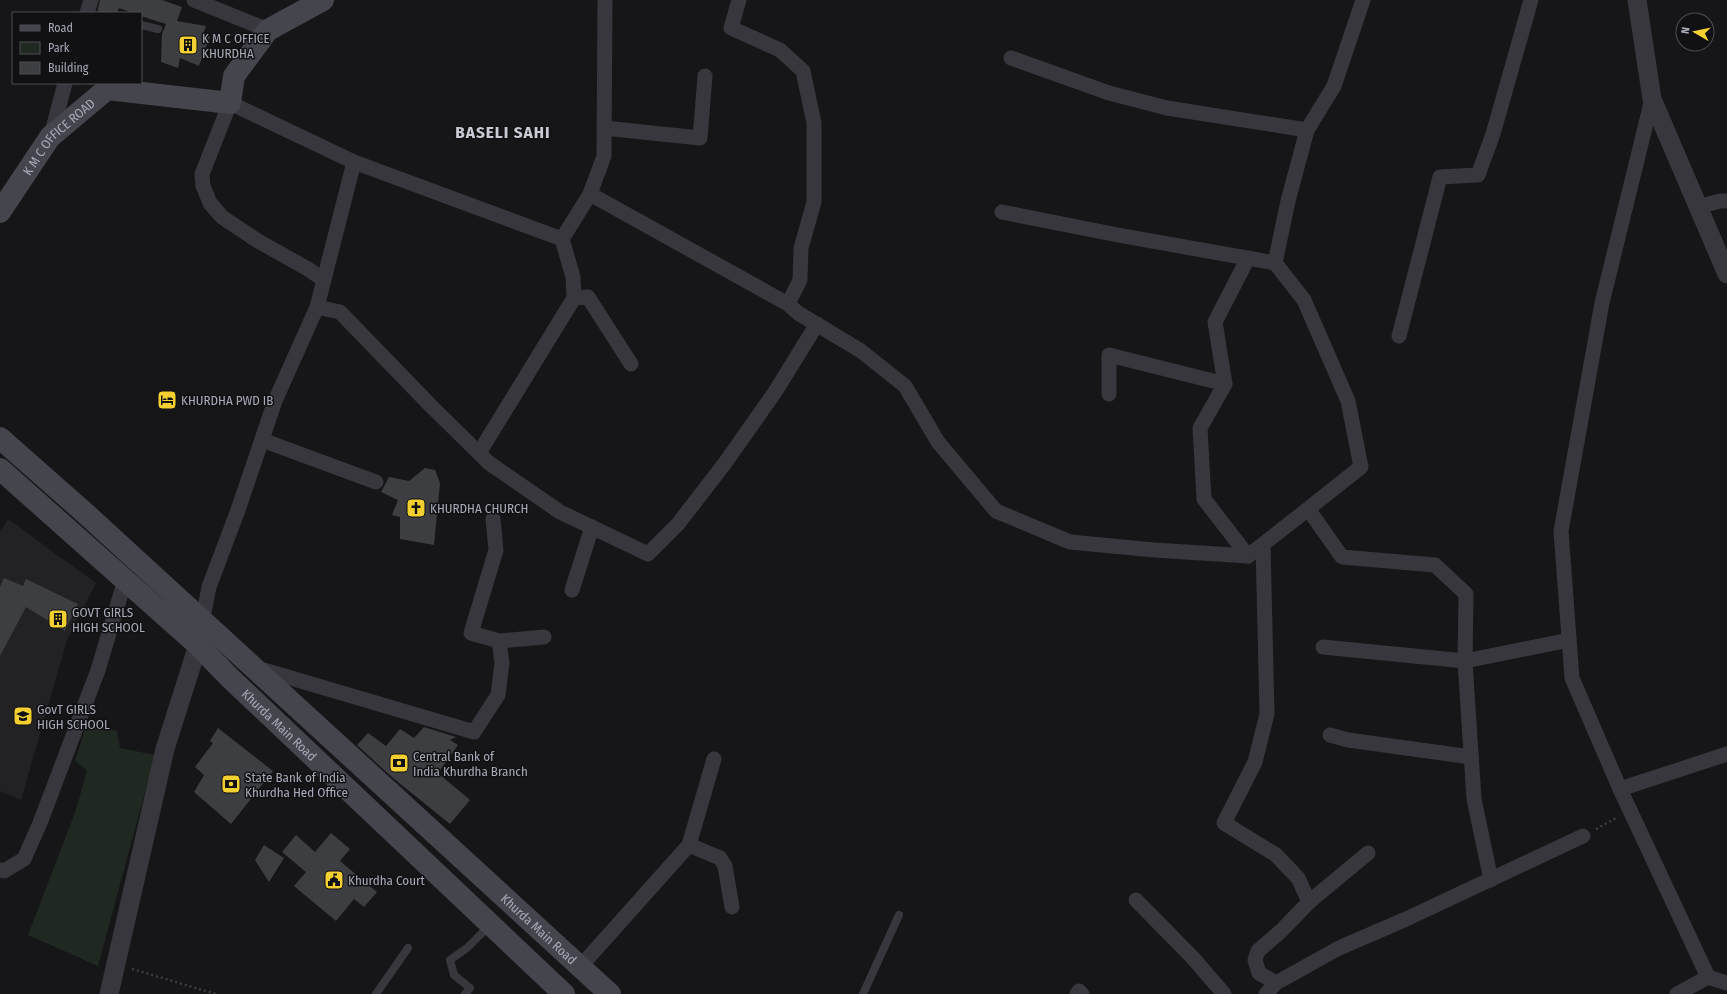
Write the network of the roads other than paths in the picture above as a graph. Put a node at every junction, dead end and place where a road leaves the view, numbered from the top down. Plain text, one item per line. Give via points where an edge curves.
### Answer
1 (91, 0) edge
2 (194, 0) edge
3 (323, 0) edge
4 (605, 0) edge
5 (739, 0) edge
6 (1363, 0) edge
7 (1531, 0) edge
8 (1637, 0) edge
9 (87, 12) edge
10 (142, 25) edge
11 (158, 29) dead end
12 (268, 30) junction
13 (1011, 58) dead end
14 (705, 76) dead end
15 (65, 84) edge
16 (99, 84) edge
17 (93, 90) dead end
18 (1652, 98) junction
19 (230, 104) junction
20 (604, 128) junction
21 (1307, 130) junction
22 (50, 137) junction
23 (354, 162) junction
24 (590, 194) junction
25 (1727, 201) edge
26 (1698, 207) junction
27 (0, 212) edge
28 (1002, 212) dead end
29 (562, 239) junction
30 (1248, 258) junction
31 (1275, 262) junction
32 (1727, 274) edge
33 (324, 280) junction
34 (574, 298) junction
35 (788, 304) junction
36 (317, 307) junction
37 (817, 324) junction
38 (1399, 336) dead end
39 (631, 364) dead end
40 (1225, 384) junction
41 (1109, 394) dead end
42 (0, 438) edge
43 (262, 440) junction
44 (479, 453) junction
45 (4, 473) edge
46 (376, 482) dead end
47 (1308, 509) junction
48 (494, 519) dead end
49 (592, 527) junction
50 (1262, 545) junction
51 (1248, 556) junction
52 (125, 580) junction
53 (572, 590) dead end
54 (202, 621) junction
55 (544, 637) dead end
56 (1569, 640) junction
57 (499, 641) junction
58 (198, 645) junction
59 (1323, 647) dead end
60 (1465, 661) junction
61 (250, 666) junction
62 (1330, 735) dead end
63 (1727, 754) edge
64 (1471, 758) junction
65 (714, 759) dead end
66 (1620, 789) junction
67 (1583, 836) road end
68 (689, 845) junction
69 (1368, 854) dead end
70 (0, 870) edge
71 (1491, 880) junction
72 (1136, 900) dead end
73 (1309, 902) junction
74 (732, 907) dead end
75 (899, 915) dead end
76 (491, 924) junction
77 (408, 948) dead end
78 (580, 967) junction
79 (1708, 977) junction
80 (1276, 982) junction
81 (1727, 984) edge
82 (109, 994) edge
83 (376, 994) edge
84 (465, 994) edge
85 (564, 994) edge
86 (610, 994) edge
87 (863, 994) edge
88 (1077, 994) edge
89 (1082, 994) edge
90 (1224, 994) edge
91 (1266, 994) edge
92 (1677, 994) edge

1 - 9 street
2 - 12 street
3 - 12 main road
4 - 20 street
5 - 35 street via 731,28 780,50 803,71 814,123 814,202 801,248 800,280
6 - 21 street via 1334,86
7 - 38 street via 1478,175 1440,177
8 - 18 street
10 - 11 lane
12 - 19 main road via 234,76
13 - 21 street via 1109,93 1167,108
14 - 20 street via 700,138
15 - 22 street
16 - 17 lane
18 - 26 street
18 - 56 street via 1602,303 1561,530
19 - 22 main road, K M C OFFICE ROAD via 107,89 73,113
19 - 23 street
19 - 33 street via 202,174 203,186 210,203 222,216 258,241
20 - 24 street via 604,156
21 - 31 street
22 - 27 main road, K M C OFFICE ROAD
23 - 29 street
23 - 33 street
24 - 29 street
24 - 35 street
25 - 26 street via 1720,200
26 - 32 street
28 - 30 street
29 - 34 street via 573,277
30 - 31 street
30 - 40 street via 1215,322
31 - 47 street via 1304,300 1348,401 1361,467
33 - 36 street
34 - 39 street via 588,296
34 - 44 street
35 - 37 street
36 - 43 street via 275,401
36 - 44 street via 340,312
37 - 49 street via 775,392 725,463 678,524 648,554
37 - 51 street via 861,351 905,386 938,442 996,511 1070,542
40 - 41 street via 1109,355
40 - 51 street via 1200,428 1204,499
42 - 54 main road, Khurda Main Road
43 - 46 street
43 - 54 street via 209,587
44 - 49 street via 560,512
45 - 52 main road, Khurda Main Road
47 - 50 street
47 - 60 street via 1342,557 1435,565 1466,594
48 - 57 street via 496,550 471,633
49 - 53 street
50 - 51 street
50 - 73 street via 1267,714 1255,762 1224,823 1276,855 1298,878
52 - 58 main road, Khurda Main Road
52 - 70 street via 98,670 37,831 24,860 4,871
54 - 58 street
54 - 61 main road, Khurda Main Road
55 - 57 street
56 - 60 street
56 - 66 street via 1572,678
57 - 61 street via 502,663 498,695 474,732
58 - 76 main road, Khurda Main Road
58 - 82 street via 166,749
59 - 60 street
60 - 64 street
61 - 78 main road, Khurda Main Road
62 - 64 street via 1348,740
63 - 66 street
64 - 71 street via 1474,799
65 - 68 street
66 - 79 street
67 - 71 street
68 - 74 street via 720,858 726,866
68 - 78 street
69 - 73 street
71 - 80 street via 1339,948
72 - 90 street
73 - 80 street via 1258,951 1255,960 1259,973
75 - 87 lane
76 - 84 lane via 467,948 450,960 454,975 470,988
76 - 85 main road, Khurda Main Road
77 - 83 lane
78 - 86 main road, Khurda Main Road
79 - 81 street
79 - 92 street
80 - 91 street
88 - 89 street

